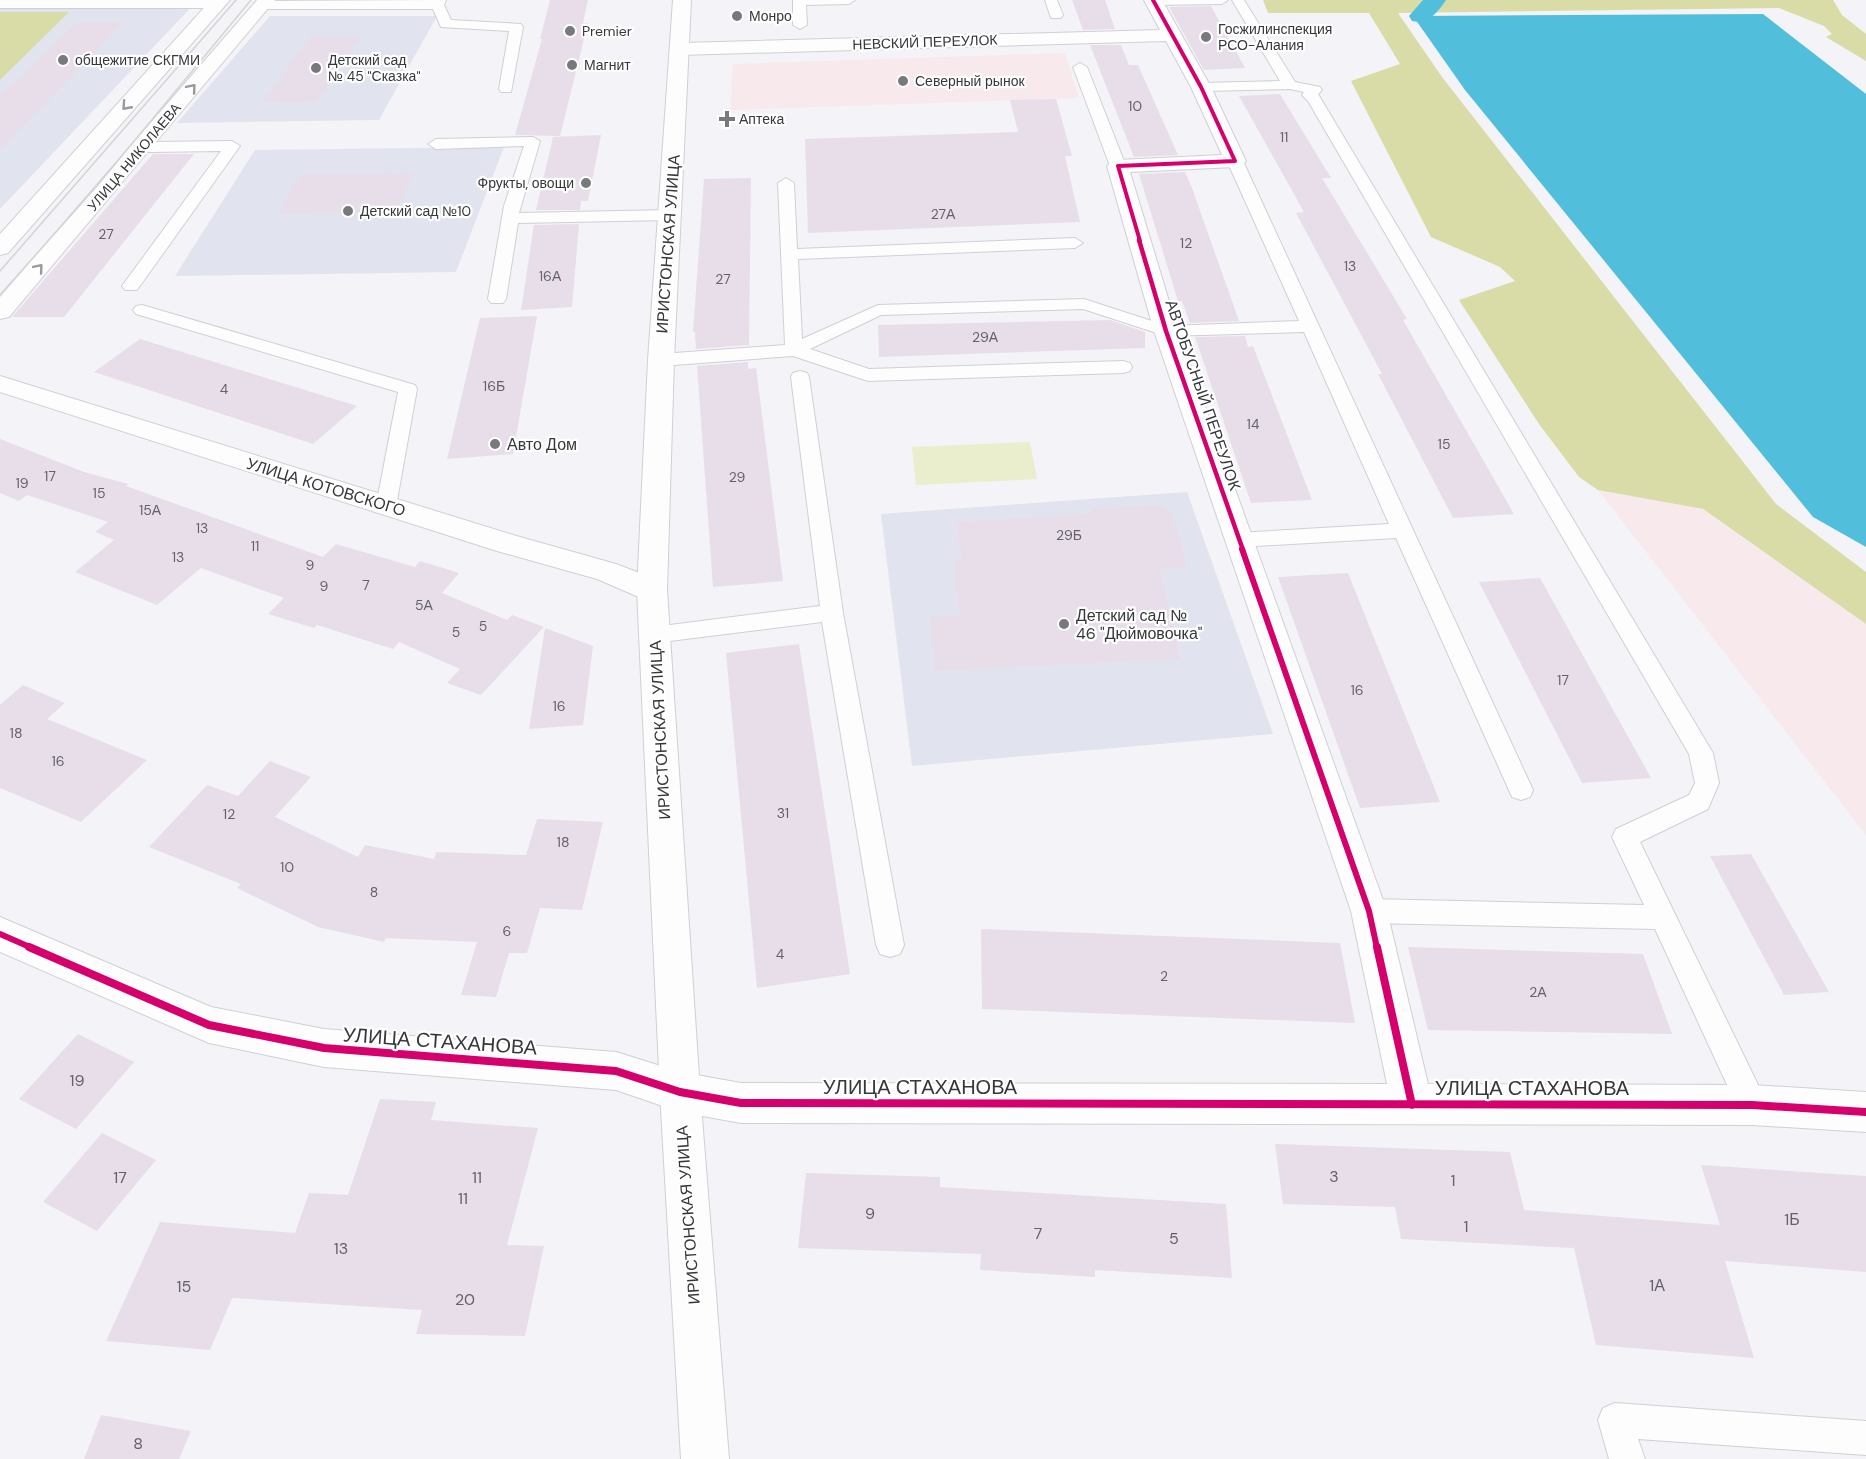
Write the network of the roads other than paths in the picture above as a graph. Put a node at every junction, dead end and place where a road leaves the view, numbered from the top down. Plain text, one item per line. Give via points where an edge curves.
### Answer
1 (682, 0) edge
2 (799, 0) edge
3 (849, 0) edge
4 (1051, 0) edge
5 (1222, 0) edge
6 (1238, 0) edge
7 (1153, 1) edge
8 (123, 2) edge
9 (219, 2) edge
10 (439, 2) edge
11 (263, 3) edge
12 (338, 3) edge
13 (0, 4) edge
14 (1056, 15) dead end
15 (800, 25) dead end
16 (1171, 35) junction
17 (680, 49) junction
18 (1080, 67) dead end
19 (1290, 85) junction
20 (1201, 87) junction
21 (506, 89) dead end
22 (436, 144) dead end
23 (144, 145) junction
24 (1235, 161) junction
25 (1118, 166) junction
26 (786, 183) dead end
27 (669, 215) junction
28 (511, 218) junction
29 (1075, 243) dead end
30 (0, 248) edge
31 (789, 254) junction
32 (131, 286) dead end
33 (497, 299) dead end
34 (142, 310) dead end
35 (0, 312) edge
36 (1310, 326) junction
37 (1166, 331) junction
38 (794, 350) junction
39 (660, 360) junction
40 (1123, 366) dead end
41 (800, 377) dead end
42 (0, 384) edge
43 (386, 506) junction
44 (1403, 530) junction
45 (1238, 540) junction
46 (652, 590) junction
47 (832, 613) junction
48 (654, 635) junction
49 (1521, 790) dead end
50 (1369, 911) junction
51 (1663, 917) junction
52 (0, 933) edge
53 (890, 945) dead end
54 (680, 1092) junction
55 (1412, 1105) junction
56 (1752, 1105) junction
57 (1866, 1112) edge
58 (1866, 1438) edge
59 (705, 1459) edge
60 (1627, 1459) edge

1 - 17 street, ИРИСТОНСКАЯ УЛИЦА
2 - 3 lane
2 - 15 lane
4 - 14 lane
5 - 7 lane
6 - 19 lane
7 - 16 street
8 - 9 lane
8 - 13 lane
9 -> 30 street
10 - 12 lane
10 - 21 lane via 446,24 516,27
11 - 12 lane
23 -> 11 street, УЛИЦА НИКОЛАЕВА
16 - 17 street, НЕВСКИЙ ПЕРЕУЛОК
16 - 20 street
17 - 27 street, ИРИСТОНСКАЯ УЛИЦА
18 - 25 lane
19 - 20 lane
19 - 51 lane via 1315,90 1309,95 1701,753 1707,783 1699,801 1624,837
20 - 24 street
22 - 28 lane via 533,141
23 - 32 lane via 232,146
35 -> 23 street, УЛИЦА НИКОЛАЕВА
24 - 25 street
24 - 36 lane
25 - 37 street, АВТОБУСНЫЙ ПЕРЕУЛОК
26 - 31 lane
27 - 28 lane
27 - 39 street, ИРИСТОНСКАЯ УЛИЦА
28 - 33 lane
29 - 31 lane
31 - 38 lane
34 - 43 lane via 408,389
36 - 37 lane
36 - 44 lane
37 - 38 lane via 1084,304 878,310
37 - 45 street, АВТОБУСНЫЙ ПЕРЕУЛОК
38 - 39 lane
38 - 40 lane via 868,375
39 - 46 street, ИРИСТОНСКАЯ УЛИЦА
41 - 47 lane
42 - 43 street, УЛИЦА КОТОВСКОГО
43 - 46 street, УЛИЦА КОТОВСКОГО via 606,571
44 - 45 lane
44 - 49 lane
45 - 50 street, АВТОБУСНЫЙ ПЕРЕУЛОК
46 - 48 street, ИРИСТОНСКАЯ УЛИЦА
47 - 48 lane
47 - 53 lane
48 - 54 street, ИРИСТОНСКАЯ УЛИЦА
50 - 51 lane
50 - 55 street, АВТОБУСНЫЙ ПЕРЕУЛОК
51 - 56 lane
52 - 54 street, УЛИЦА СТАХАНОВА via 209,1025 324,1048 616,1071
54 - 55 street, УЛИЦА СТАХАНОВА via 741,1103
54 - 59 street, ИРИСТОНСКАЯ УЛИЦА
55 - 56 street, УЛИЦА СТАХАНОВА
56 - 57 street, УЛИЦА СТАХАНОВА
58 - 60 lane via 1615,1420

